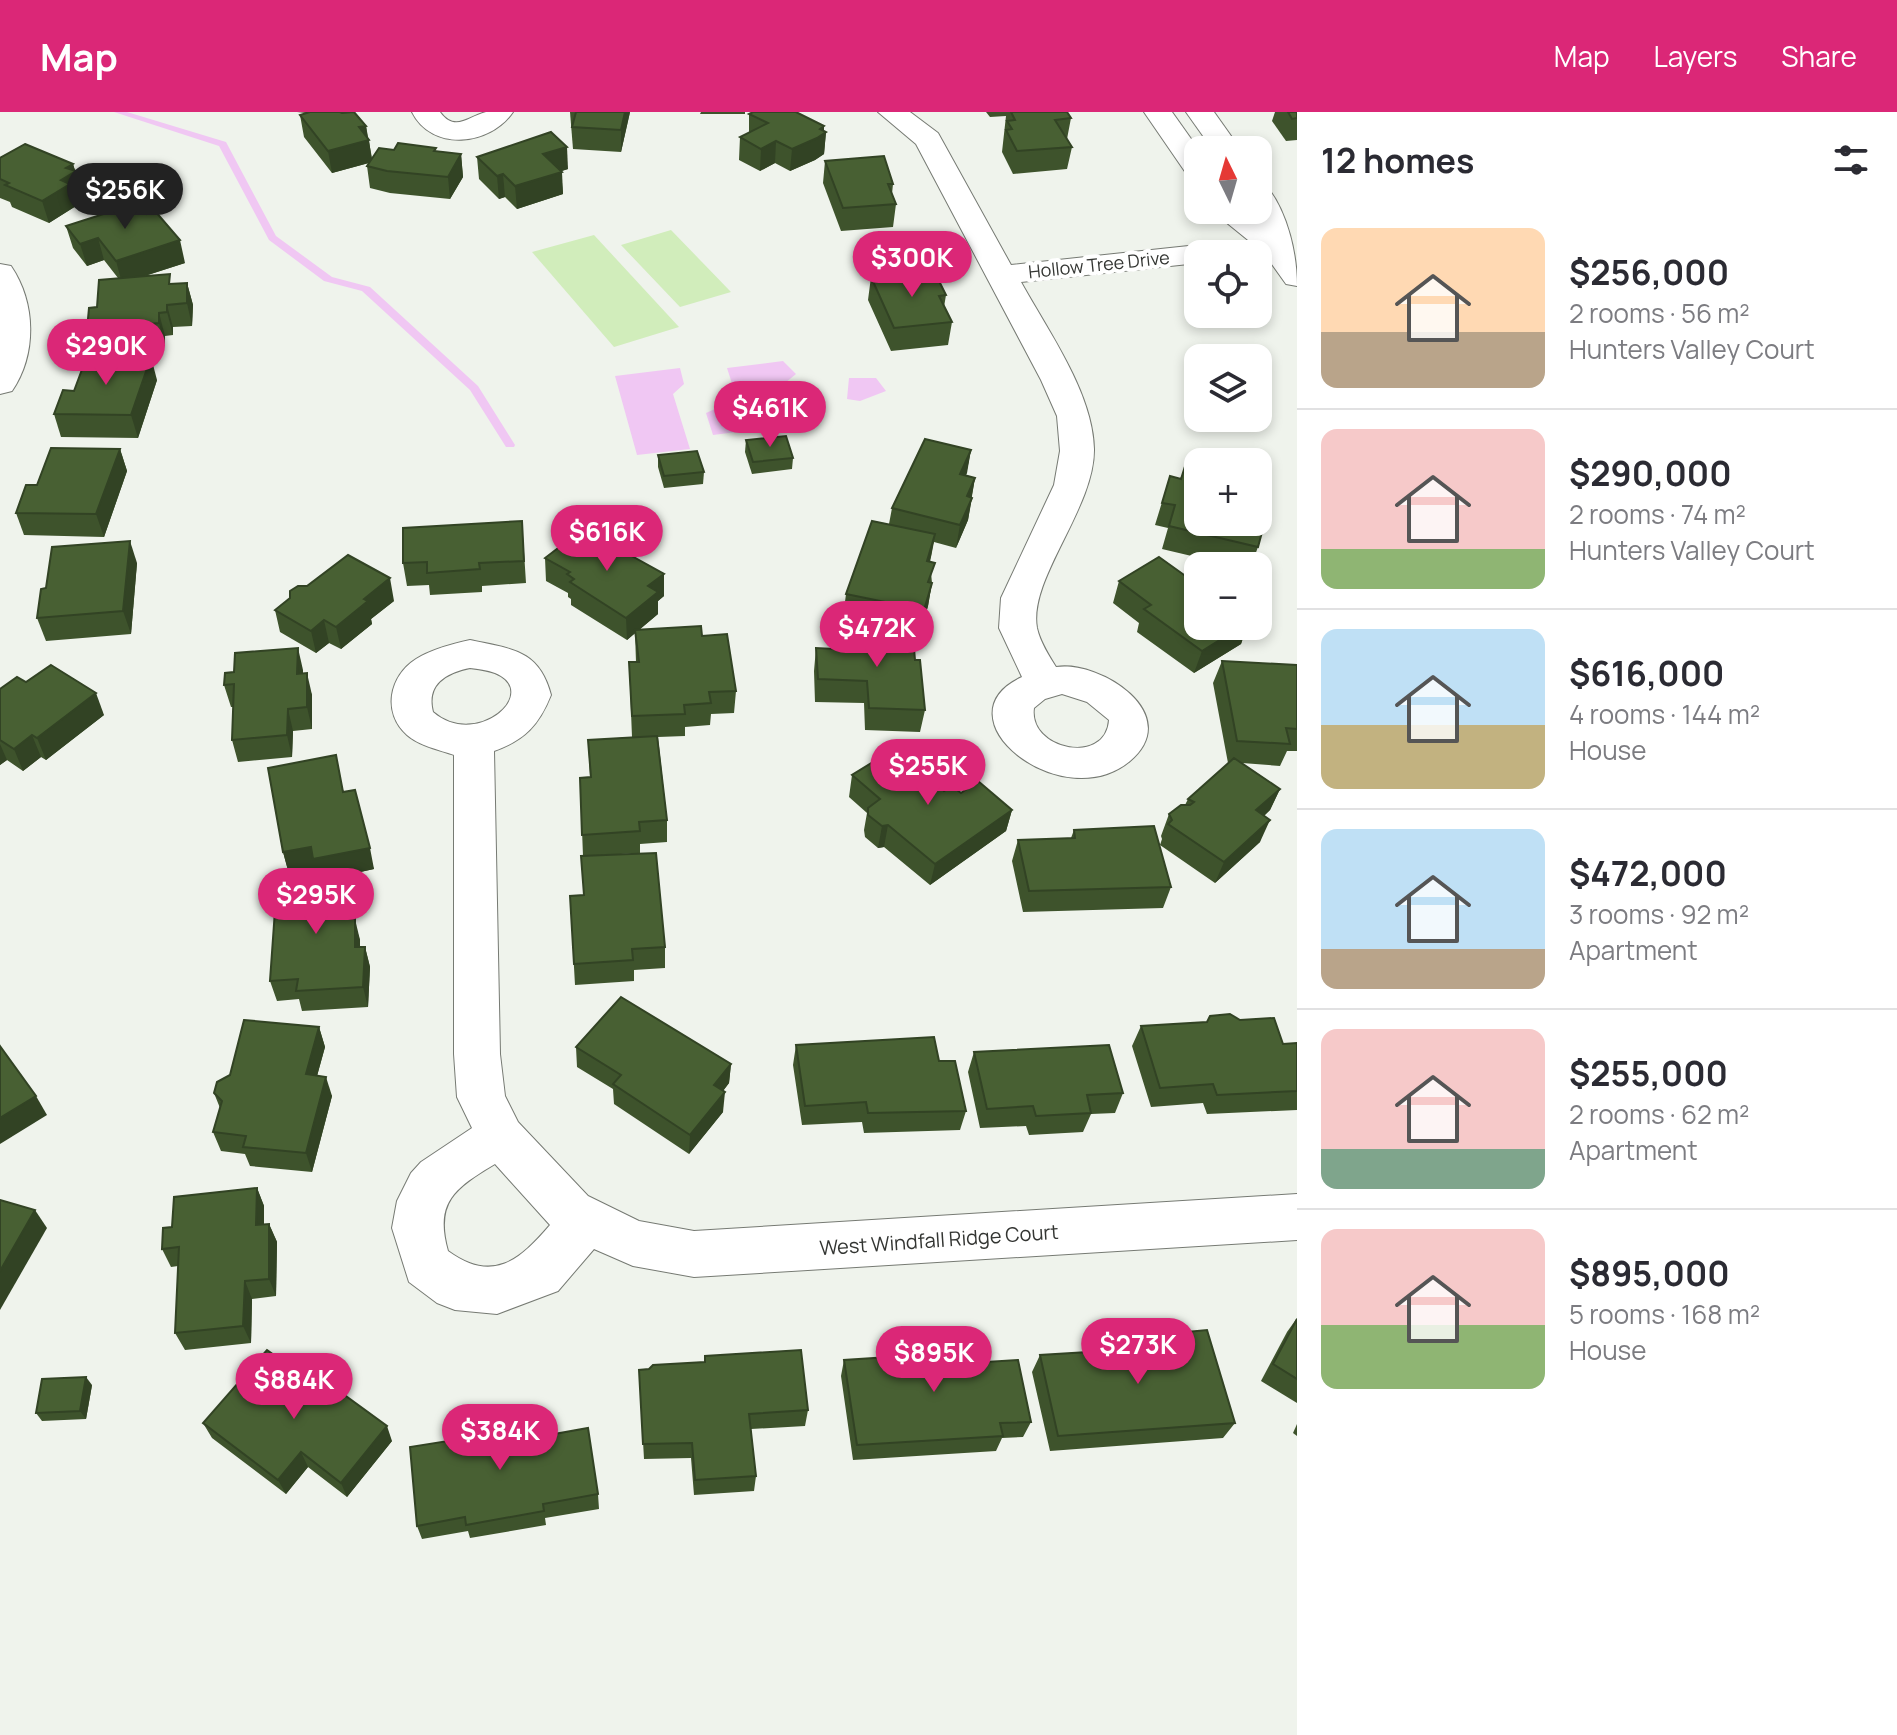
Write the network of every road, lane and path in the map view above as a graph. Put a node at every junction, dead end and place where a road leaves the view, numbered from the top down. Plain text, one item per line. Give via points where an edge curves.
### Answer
1 (426, 112) edge
2 (499, 112) edge
3 (892, 112) edge
4 (1158, 112) edge
5 (1200, 112) edge
6 (1217, 136) edge
7 (1184, 150) edge
8 (1245, 224) edge
9 (1271, 224) edge
10 (1272, 247) edge
11 (1275, 247) junction
12 (1184, 257) edge
13 (0, 273) edge
14 (1295, 274) edge
15 (1272, 275) edge
16 (1184, 281) edge
17 (1008, 287) junction
18 (0, 384) edge
19 (1045, 682) dead end
20 (474, 741) dead end
21 (501, 1137) junction
22 (1297, 1217) edge
23 (587, 1220) junction

1 - 2 street via 436,126 457,131 491,123
3 - 17 street via 928,139
4 - 7 street
5 - 6 street
8 - 11 street
9 - 11 street
10 - 11 street, Hollow Tree Drive
11 - 14 street
12 - 17 street, Hollow Tree Drive
13 - 18 street via 10,290 16,322 13,354
14 - 15 street
16 - 17 street, Hollow Tree Drive
17 - 19 street via 1074,416 1077,451 1072,485 1020,598 1018,628
20 - 21 street, West Windfall Ridge Court via 477,1054 481,1097
21 - 23 street, West Windfall Ridge Court via 570,1212
21 - 23 street via 453,1163 430,1187 417,1218 427,1265 455,1286 497,1290 540,1274
22 - 23 street, West Windfall Ridge Court via 694,1254 633,1243

